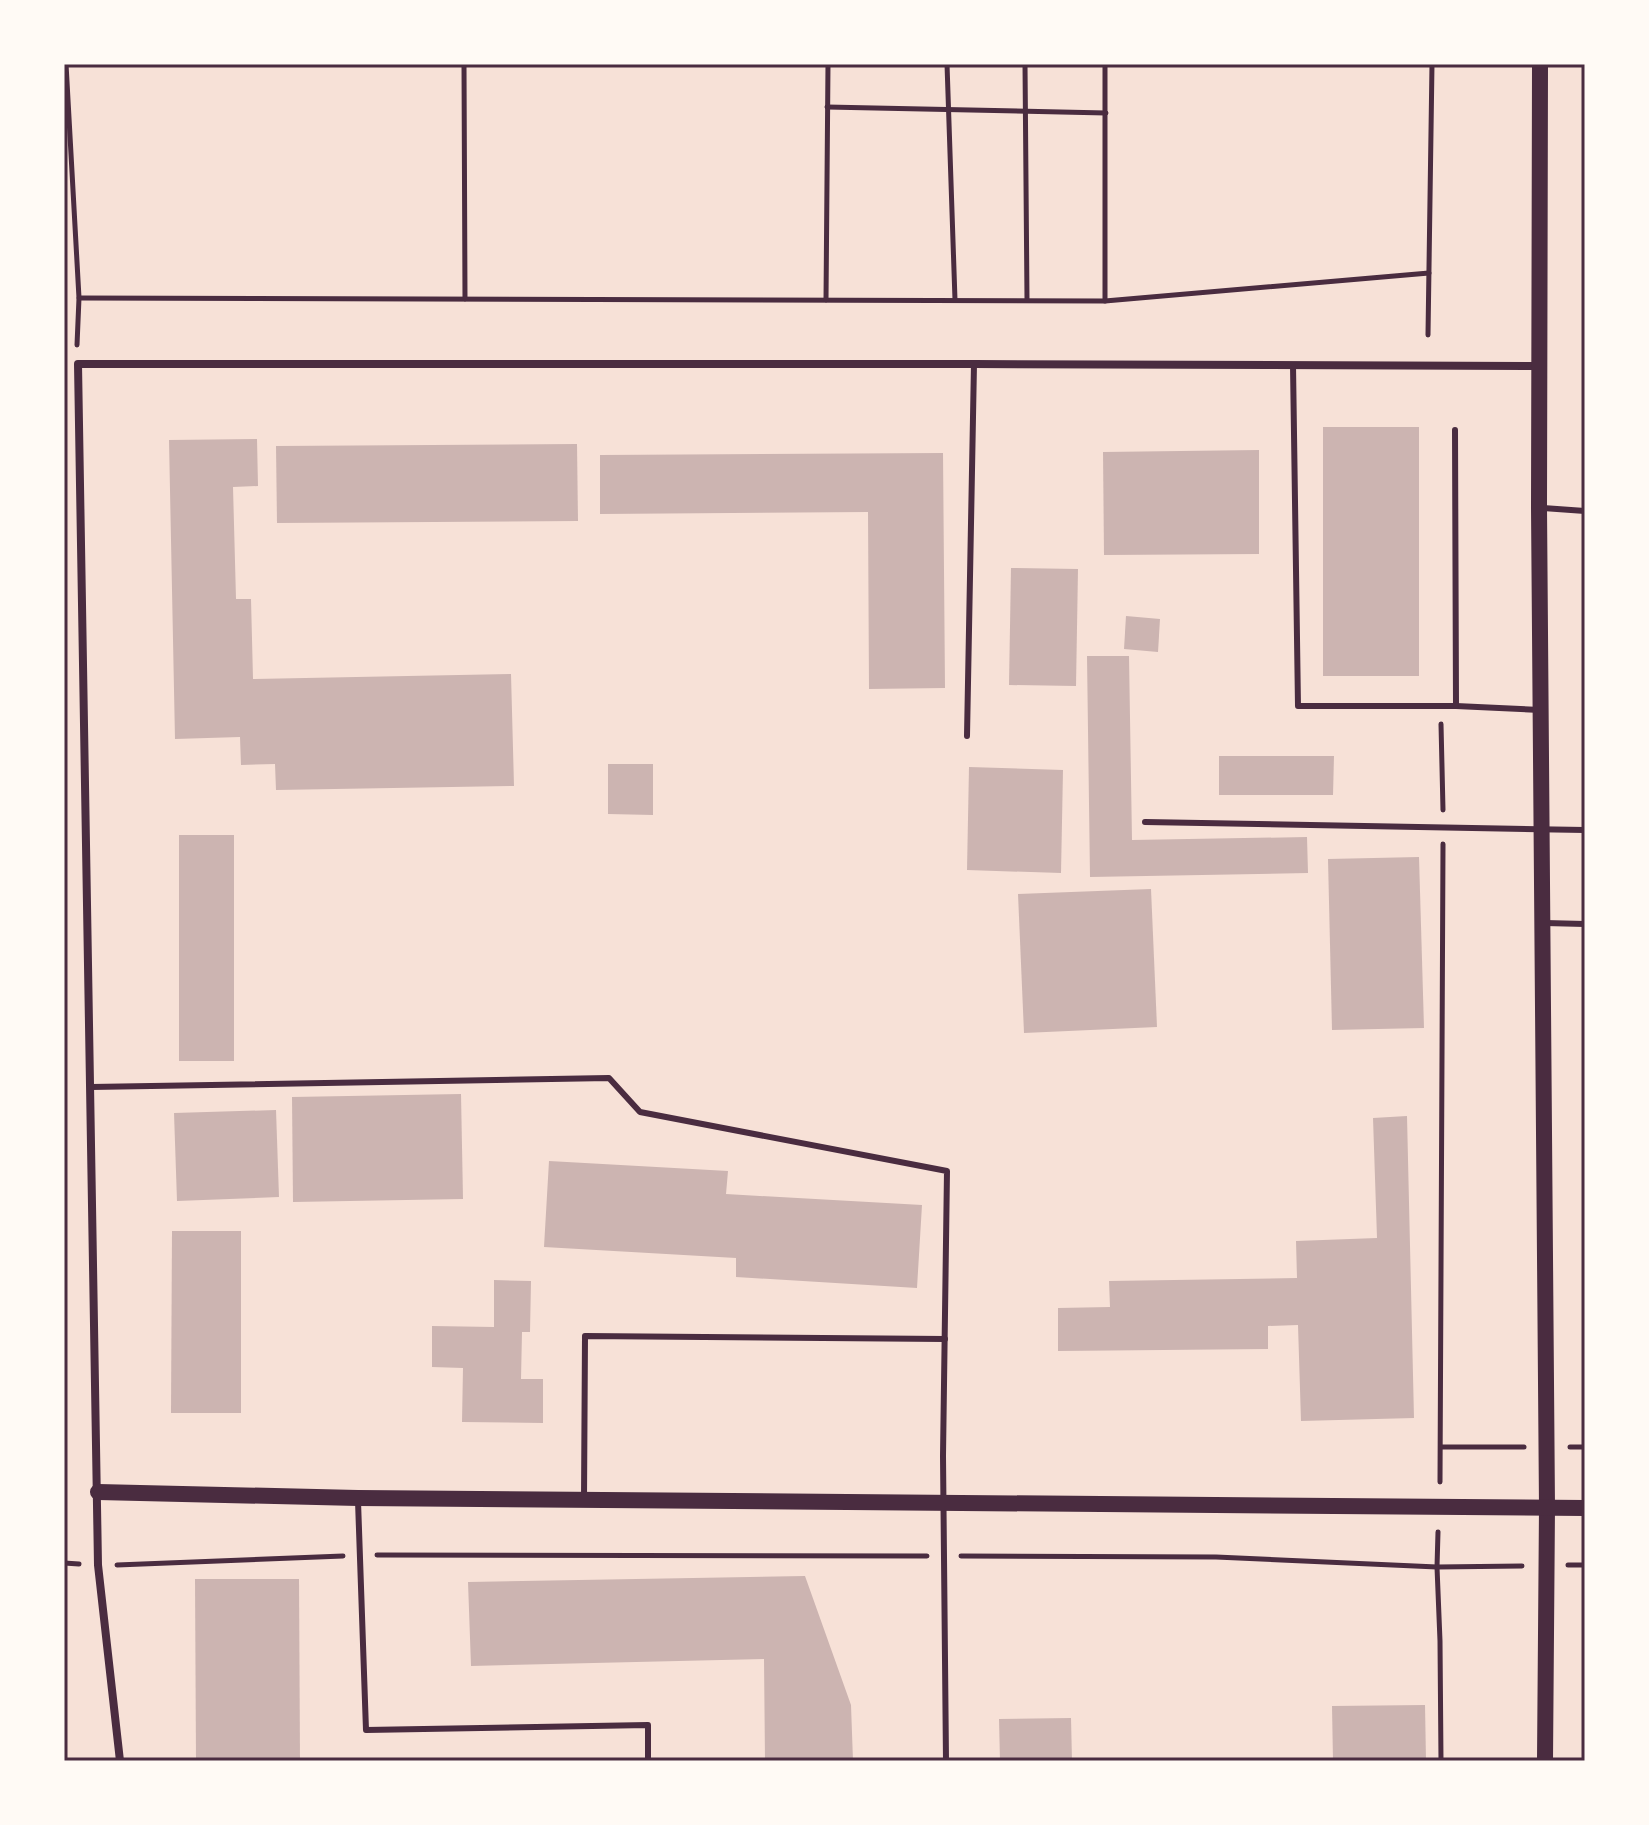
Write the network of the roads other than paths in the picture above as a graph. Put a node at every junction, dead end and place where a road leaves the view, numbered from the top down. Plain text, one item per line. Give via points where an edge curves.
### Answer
1 (1540, 64) edge
2 (974, 364) junction
3 (1293, 365) junction
4 (1539, 366) junction
5 (1455, 430) dead end
6 (1539, 508) junction
7 (1585, 511) edge
8 (1456, 706) junction
9 (1540, 710) junction
10 (967, 736) dead end
11 (1145, 822) dead end
12 (1541, 828) junction
13 (1585, 830) edge
14 (1542, 923) junction
15 (1585, 924) edge
16 (91, 1087) junction
17 (945, 1339) junction
18 (98, 1492) junction
19 (358, 1498) junction
20 (584, 1499) junction
21 (944, 1501) junction
22 (1547, 1507) junction
23 (1585, 1508) edge
24 (120, 1761) edge
25 (648, 1761) edge
26 (946, 1761) edge
27 (1545, 1761) edge

1 - 4 main road
2 - 3 street
2 - 10 lane
2 - 16 street via 78,364
3 - 4 street
3 - 8 lane via 1298,706
4 - 6 main road
5 - 8 lane
6 - 7 lane
6 - 9 main road
8 - 9 lane
9 - 12 main road
11 - 12 lane
12 - 13 lane
12 - 14 main road
14 - 15 lane
14 - 22 main road
16 - 17 lane via 609,1078 640,1112 947,1171
16 - 18 street
17 - 20 lane via 585,1336
17 - 21 lane
18 - 19 main road
18 - 24 street via 98,1565
19 - 20 main road
19 - 25 lane via 366,1730 648,1725
20 - 21 main road
21 - 22 main road
21 - 26 lane
22 - 23 main road
22 - 27 main road

